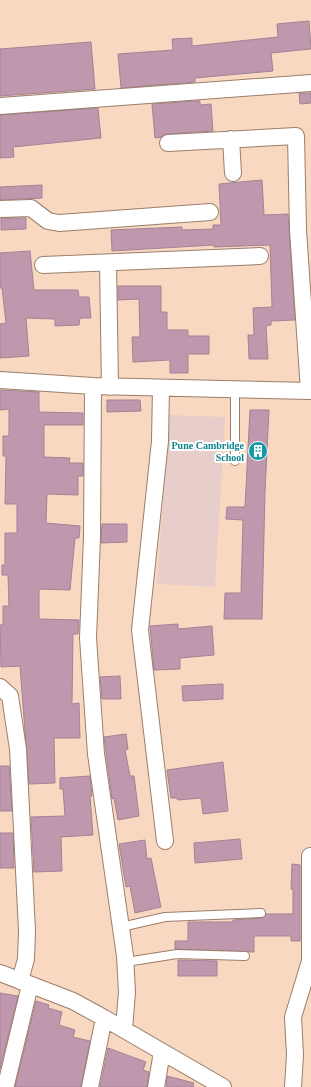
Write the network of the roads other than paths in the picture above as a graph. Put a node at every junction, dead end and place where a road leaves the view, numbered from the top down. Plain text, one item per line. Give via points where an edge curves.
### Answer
1 (311, 83) edge
2 (0, 106) edge
3 (231, 140) junction
4 (168, 143) dead end
5 (233, 173) dead end
6 (0, 209) edge
7 (210, 212) dead end
8 (260, 256) dead end
9 (108, 263) junction
10 (43, 265) dead end
11 (0, 380) edge
12 (93, 386) junction
13 (110, 387) junction
14 (161, 388) junction
15 (235, 390) junction
16 (310, 391) edge
17 (235, 461) dead end
18 (0, 687) edge
19 (165, 841) dead end
20 (310, 856) edge
21 (261, 913) dead end
22 (121, 927) junction
23 (245, 956) dead end
24 (126, 962) junction
25 (0, 973) edge
26 (25, 983) junction
27 (104, 1018) junction
28 (124, 1029) junction
29 (162, 1052) junction
30 (6, 1085) dead end
31 (215, 1085) edge
32 (90, 1087) edge
33 (156, 1087) edge
34 (293, 1087) edge

1 - 2 street
3 - 4 street
3 - 5 street
3 - 16 street via 296,136 298,230
6 - 7 street via 31,208 48,221 59,223
8 - 9 street
9 - 10 street
9 - 13 street
11 - 12 street
12 - 13 street
12 - 22 street via 88,638 96,754
13 - 14 street
14 - 15 street
14 - 19 street via 160,441 140,630
15 - 16 street
15 - 17 lane
18 - 26 street via 10,696 18,749 27,931
20 - 34 street via 310,961 293,1017
21 - 22 lane via 164,917
22 - 24 street
23 - 24 lane via 177,954
24 - 28 street
25 - 26 street
26 - 27 street
26 - 30 street
27 - 28 street
27 - 32 street
28 - 29 street
29 - 31 street
29 - 33 street

